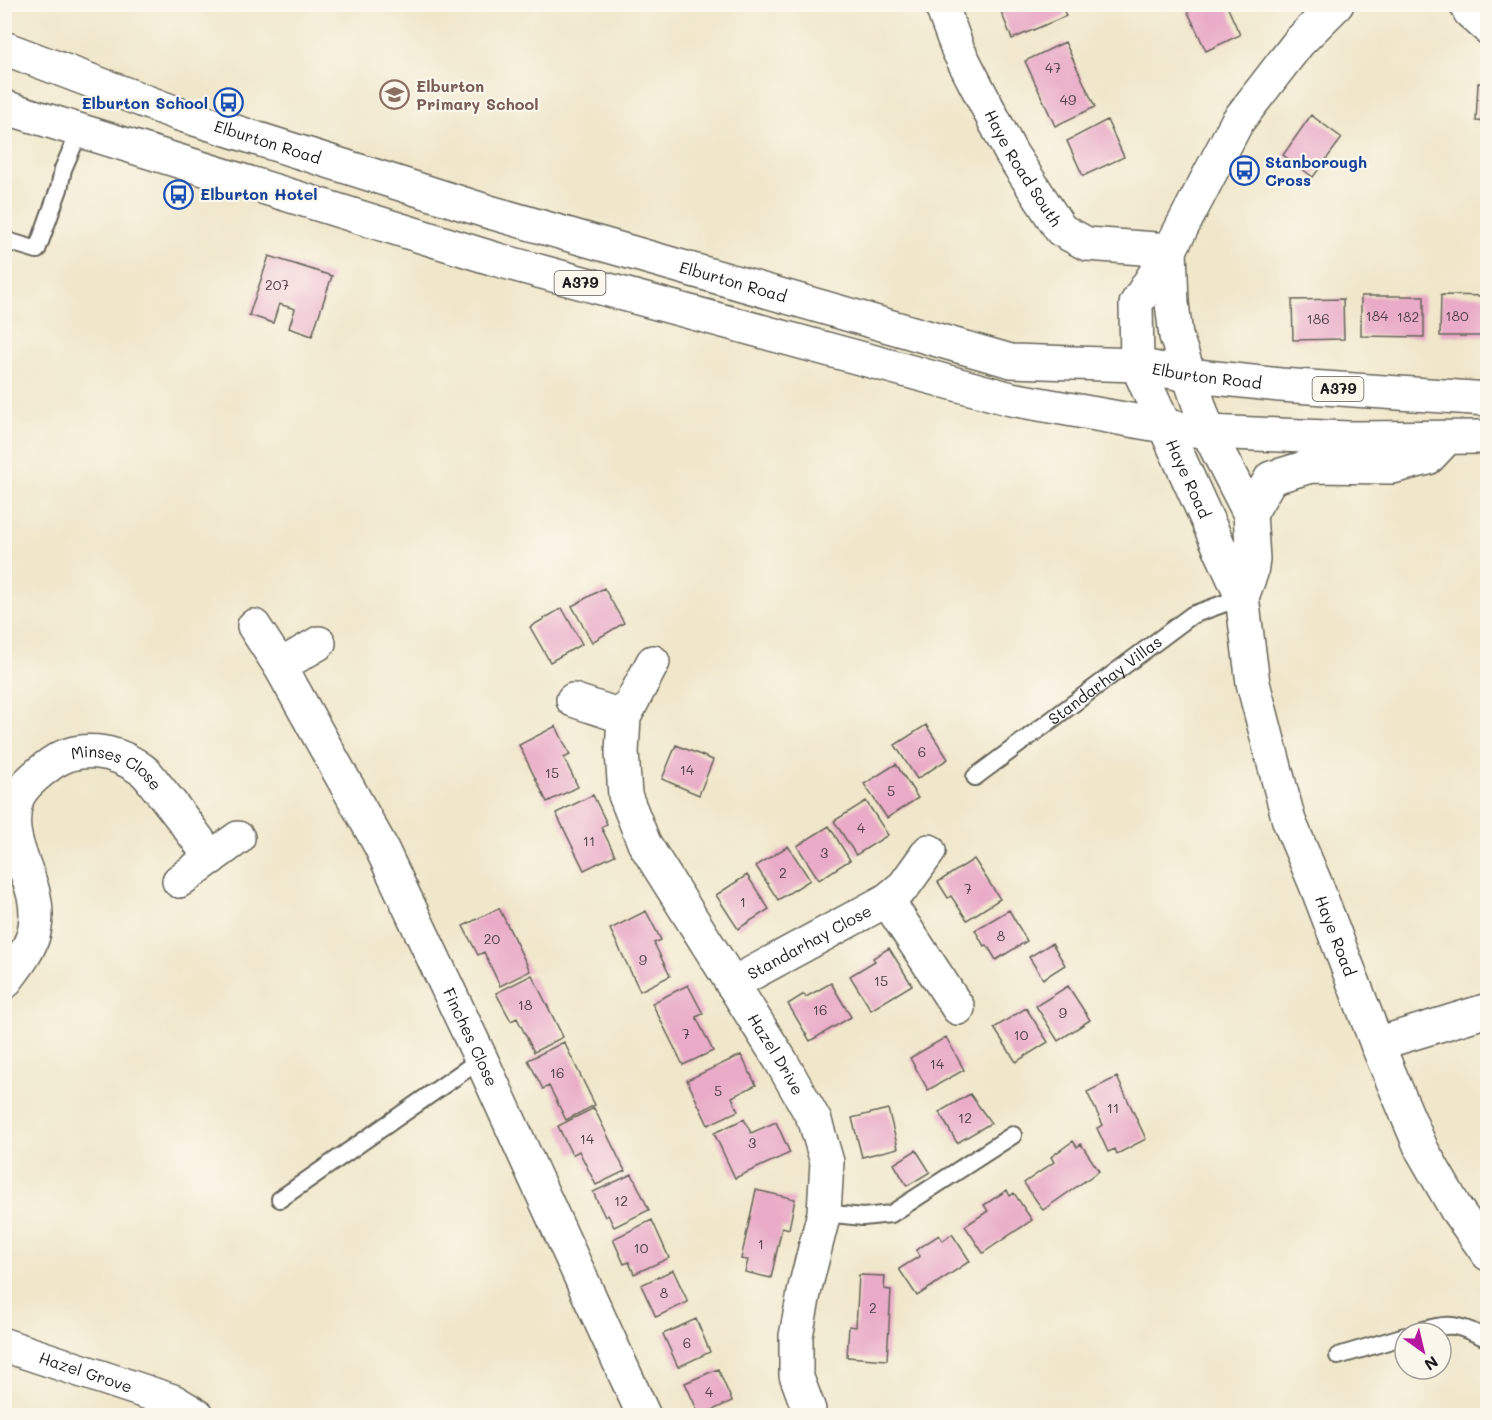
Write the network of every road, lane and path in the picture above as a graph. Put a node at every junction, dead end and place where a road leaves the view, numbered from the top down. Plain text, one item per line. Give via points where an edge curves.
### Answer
1 (940, 4) edge
2 (1337, 4) edge
3 (1466, 4) edge
4 (1488, 28) edge
5 (4, 48) edge
6 (4, 107) edge
7 (80, 130) junction
8 (4, 240) edge
9 (1170, 250) junction
10 (1137, 365) junction
11 (1188, 375) junction
12 (1488, 399) edge
13 (1164, 426) junction
14 (1208, 432) junction
15 (1488, 437) edge
16 (1447, 438) junction
17 (1250, 514) junction
18 (1242, 597) junction
19 (254, 626) dead end
20 (320, 643) dead end
21 (653, 662) dead end
22 (280, 666) junction
23 (573, 700) dead end
24 (624, 717) junction
25 (975, 777) dead end
26 (238, 838) dead end
27 (929, 851) dead end
28 (211, 858) junction
29 (179, 881) dead end
30 (887, 900) junction
31 (4, 983) edge
32 (732, 984) junction
33 (958, 1008) dead end
34 (1488, 1010) edge
35 (1377, 1044) junction
36 (481, 1059) junction
37 (1013, 1135) dead end
38 (280, 1200) dead end
39 (824, 1213) junction
40 (1488, 1254) edge
41 (1453, 1326) edge
42 (1488, 1339) edge
43 (1393, 1340) edge
44 (4, 1345) edge
45 (1338, 1356) dead end
46 (198, 1416) edge
47 (644, 1416) edge
48 (809, 1416) edge

1 - 9 street, Haye Road South via 958,50 1011,153 1061,230 1087,244
2 - 9 street via 1299,42 1237,122
3 - 4 street
5 - 10 street, Elburton Road / A379 via 176,113 486,211 1011,361
6 - 7 street, A379
7 - 8 lane via 37,249
7 - 13 street, A379 via 509,264 1011,399
9 - 10 street via 1136,304
9 - 11 street, Haye Road via 1175,325
10 - 11 street, Elburton Road / A379
10 - 13 street, Haye Road
11 - 12 street, Elburton Road / A379
11 - 14 street, Haye Road
13 - 14 street, A379
13 - 18 street, Haye Road
14 - 16 street, A379
14 - 17 street, Haye Road
15 - 16 street, A379
16 - 17 street via 1428,458 1392,467 1311,466 1271,478
17 - 18 street, Haye Road via 1253,559
18 - 25 lane, Standarhay Villas via 1191,615
18 - 35 street, Haye Road via 1253,683 1290,821
19 - 22 street, Finches Close
20 - 22 street
21 - 24 street, Hazel Drive
22 - 36 street, Finches Close via 380,845
23 - 24 street
24 - 32 street, Hazel Drive via 625,795 644,843
26 - 28 street
27 - 30 street, Standarhay Close via 904,886
28 - 29 street
28 - 31 street, Minses Close via 142,769 111,753 85,751 61,757 36,774 18,798 14,830 18,855 37,903 34,933
30 - 32 street, Standarhay Close
30 - 33 street, Standarhay Close
32 - 39 street, Hazel Drive via 815,1121 827,1162
34 - 35 street
35 - 40 street, Haye Road via 1422,1150
36 - 38 lane
36 - 47 street, Finches Close
37 - 39 lane via 891,1214 863,1217
39 - 48 street, Hazel Drive via 796,1336 796,1375
41 - 42 lane
43 - 45 lane
44 - 46 street, Hazel Grove via 172,1401

